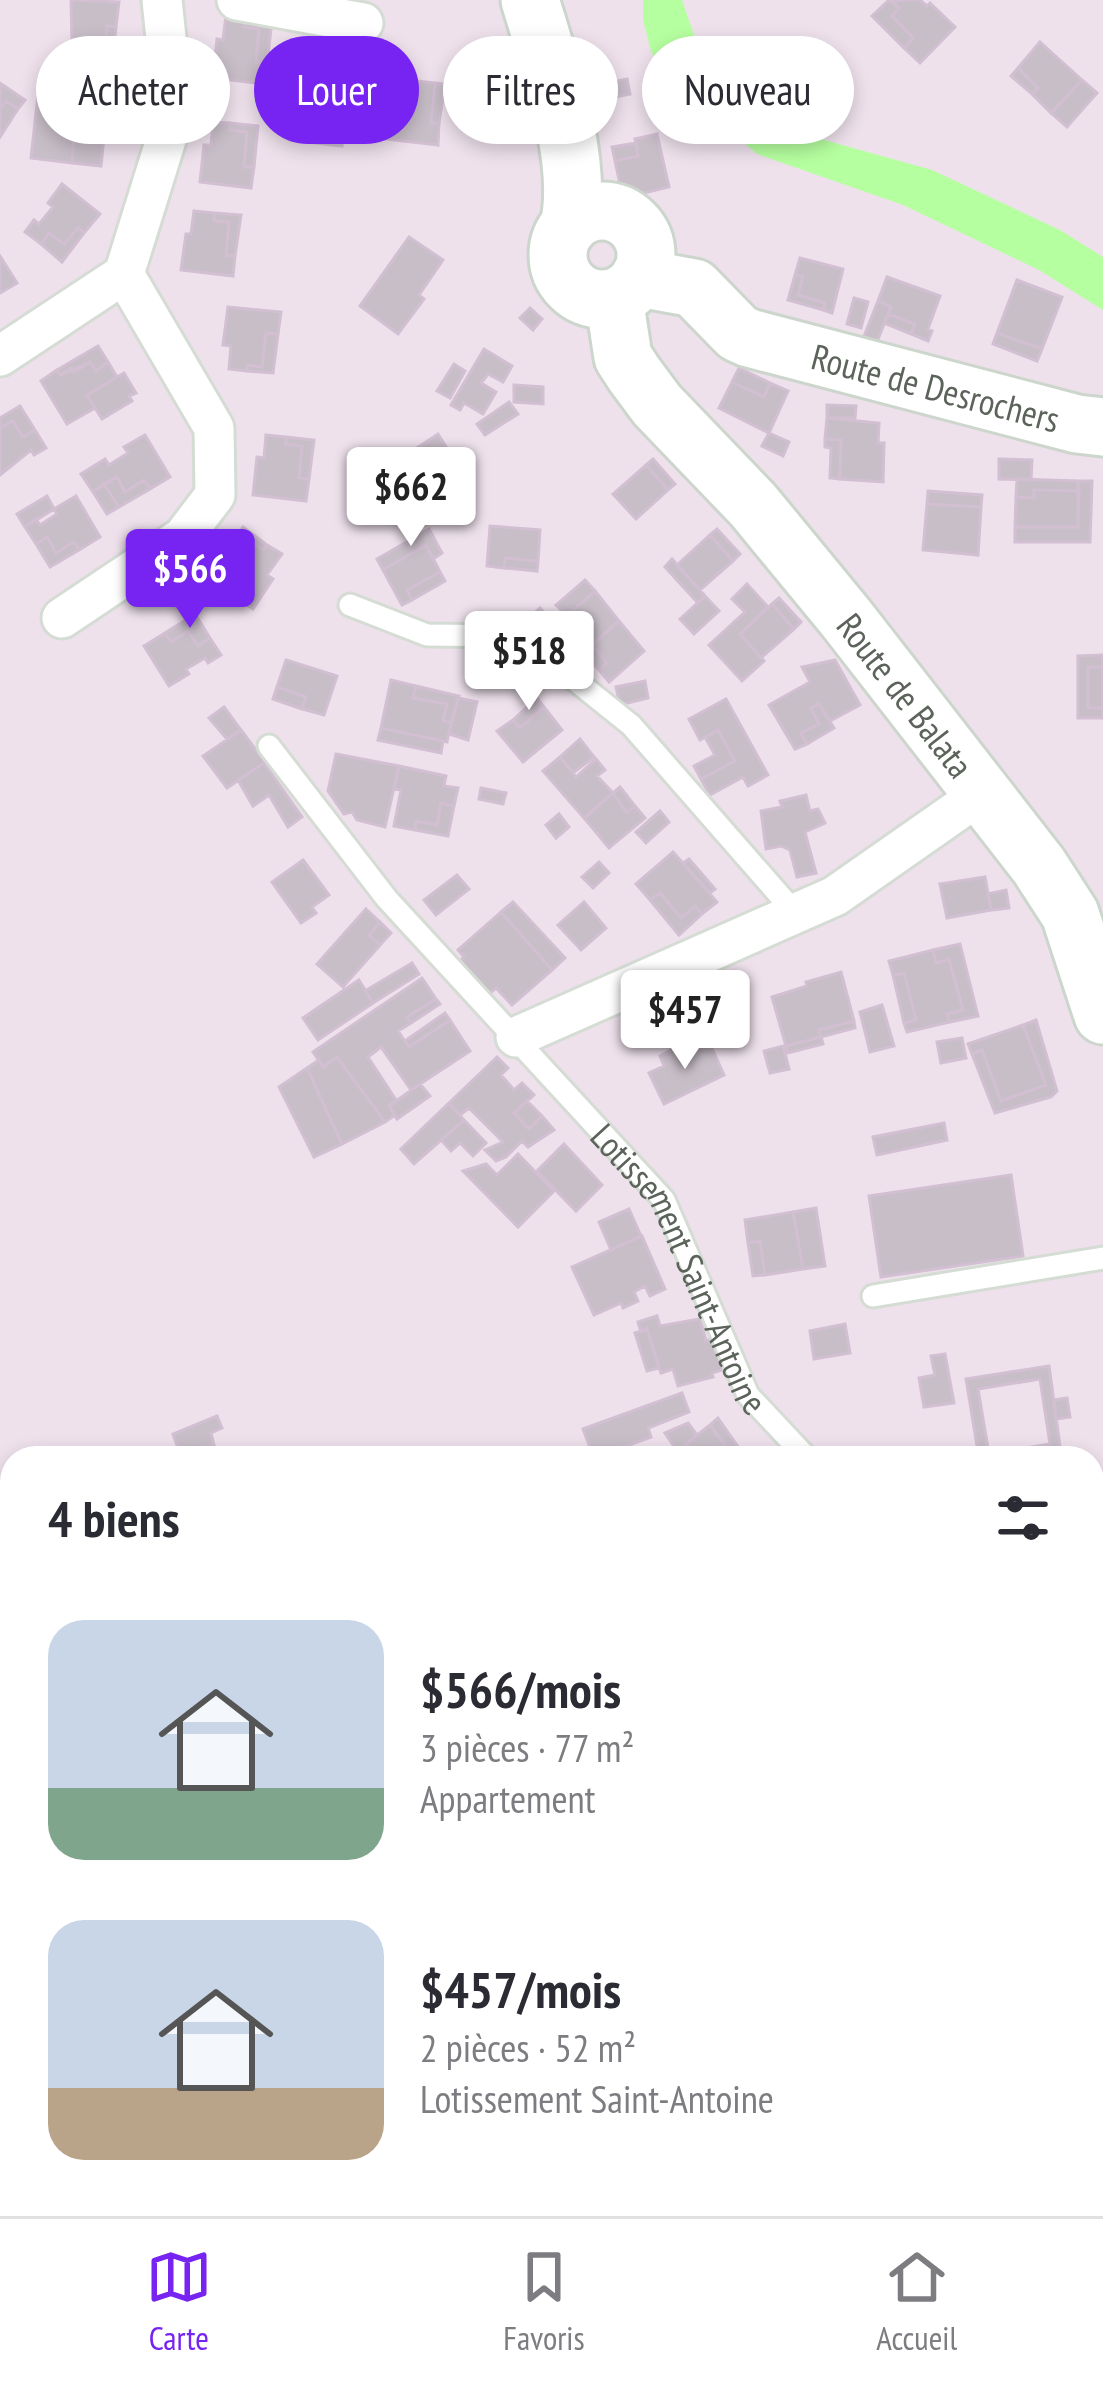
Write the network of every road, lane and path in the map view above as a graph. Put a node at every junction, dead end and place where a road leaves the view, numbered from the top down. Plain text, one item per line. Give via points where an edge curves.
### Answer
1 (162, 0) edge
2 (237, 0) edge
3 (530, 0) edge
4 (363, 22) dead end
5 (609, 259) junction
6 (124, 274) junction
7 (0, 356) edge
8 (1103, 428) edge
9 (350, 605) dead end
10 (62, 618) dead end
11 (268, 746) dead end
12 (981, 794) junction
13 (796, 914) junction
14 (1103, 1016) edge
15 (516, 1037) junction
16 (1103, 1258) edge
17 (873, 1296) dead end
18 (796, 1446) edge

1 - 6 street via 174,114
2 - 4 street
3 - 5 main road, Route de Balata
5 - 8 main road, Route de Desrochers via 694,288 738,333
5 - 12 main road, Route de Balata via 618,374 767,521
6 - 7 street
6 - 10 street via 214,428 215,495 183,538
9 - 13 lane via 427,635 520,636 632,725
11 - 15 lane, Lotissement Saint-Antoine via 387,899
12 - 13 street via 836,896
12 - 14 main road, Route de Balata via 1070,914
13 - 15 street
15 - 18 lane, Lotissement Saint-Antoine via 664,1200 748,1395
16 - 17 lane

